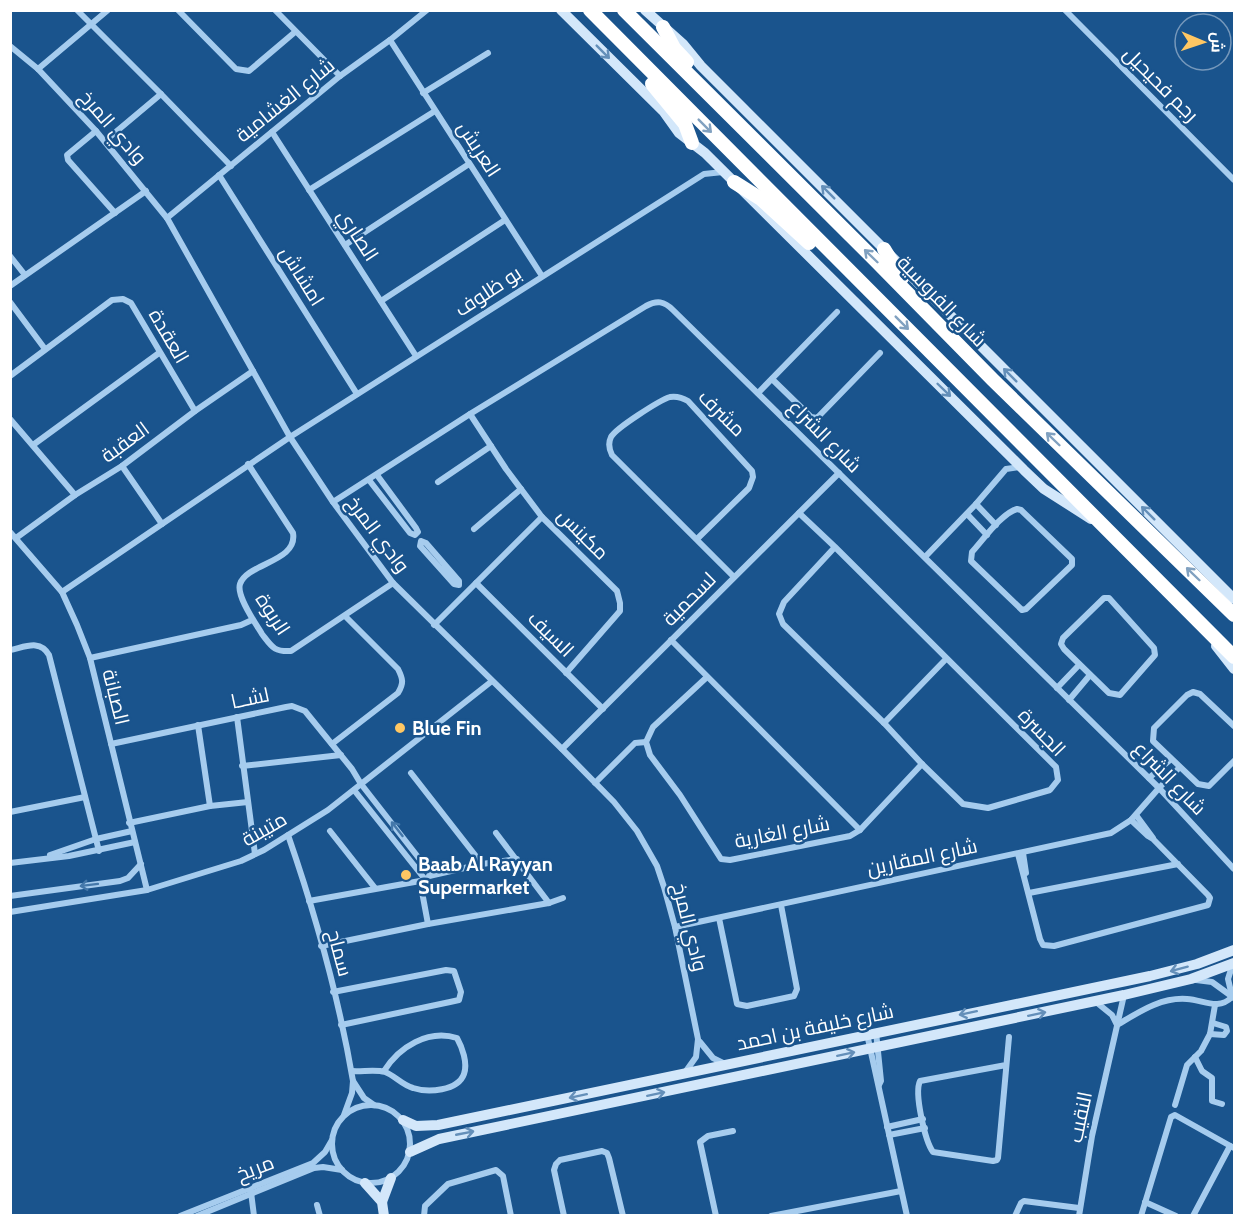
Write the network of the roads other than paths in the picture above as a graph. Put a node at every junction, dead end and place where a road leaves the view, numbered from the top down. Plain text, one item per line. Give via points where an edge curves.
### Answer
1 (77, 10) edge
2 (108, 10) edge
3 (178, 10) edge
4 (275, 10) edge
5 (426, 10) edge
6 (561, 10) edge
7 (590, 10) edge
8 (624, 10) edge
9 (645, 10) edge
10 (1065, 10) edge
11 (658, 20) edge
12 (91, 25) junction
13 (295, 32) junction
14 (390, 40) junction
15 (622, 43) junction
16 (10, 46) edge
17 (488, 53) dead end
18 (39, 69) junction
19 (340, 76) junction
20 (423, 93) junction
21 (161, 94) junction
22 (435, 111) junction
23 (96, 131) junction
24 (272, 132) junction
25 (105, 141) junction
26 (692, 143) junction
27 (705, 153) junction
28 (770, 156) junction
29 (469, 164) junction
30 (231, 166) junction
31 (724, 172) junction
32 (704, 174) junction
33 (219, 175) junction
34 (1234, 180) edge
35 (734, 182) junction
36 (309, 190) junction
37 (146, 191) junction
38 (115, 213) junction
39 (167, 218) junction
40 (505, 220) junction
41 (345, 245) junction
42 (884, 249) junction
43 (10, 256) edge
44 (25, 275) junction
45 (542, 276) junction
46 (857, 278) junction
47 (10, 286) edge
48 (381, 301) junction
49 (10, 302) edge
50 (837, 312) dead end
51 (45, 350) junction
52 (159, 353) junction
53 (880, 353) dead end
54 (416, 356) junction
55 (253, 371) junction
56 (10, 376) edge
57 (772, 379) junction
58 (993, 380) junction
59 (758, 393) junction
60 (357, 394) junction
61 (195, 411) junction
62 (471, 414) junction
63 (10, 419) edge
64 (290, 437) junction
65 (33, 445) junction
66 (491, 446) junction
67 (1005, 451) junction
68 (248, 464) junction
69 (122, 466) junction
70 (1020, 467) junction
71 (1006, 469) junction
72 (839, 473) junction
73 (377, 475) junction
74 (369, 480) junction
75 (438, 482) dead end
76 (521, 489) junction
77 (75, 495) junction
78 (393, 497) junction
79 (333, 502) junction
80 (386, 503) junction
81 (976, 504) junction
82 (799, 513) junction
83 (406, 514) junction
84 (967, 514) junction
85 (542, 517) junction
86 (399, 520) junction
87 (162, 524) junction
88 (996, 525) junction
89 (474, 529) dead end
90 (10, 532) edge
91 (1112, 532) junction
92 (987, 535) junction
93 (16, 538) junction
94 (697, 539) junction
95 (835, 547) junction
96 (433, 556) dead end
97 (925, 557) junction
98 (734, 577) junction
99 (393, 583) junction
100 (476, 583) junction
101 (62, 592) junction
102 (467, 592) junction
103 (1234, 598) edge
104 (1234, 615) edge
105 (345, 616) junction
106 (1194, 617) junction
107 (252, 620) junction
108 (434, 625) junction
109 (671, 640) junction
110 (10, 650) edge
111 (1234, 657) edge
112 (90, 658) junction
113 (946, 659) junction
114 (1079, 664) junction
115 (1234, 669) edge
116 (567, 673) junction
117 (1090, 675) junction
118 (707, 677) junction
119 (492, 681) junction
120 (1057, 688) junction
121 (1069, 700) junction
122 (603, 709) junction
123 (237, 717) junction
124 (884, 723) junction
125 (198, 725) junction
126 (1234, 726) edge
127 (646, 742) junction
128 (111, 744) junction
129 (332, 744) junction
130 (562, 749) junction
131 (341, 755) junction
132 (1170, 760) junction
133 (1234, 761) edge
134 (921, 764) junction
135 (242, 766) junction
136 (1179, 768) junction
137 (411, 772) dead end
138 (1149, 778) junction
139 (595, 783) junction
140 (361, 784) junction
141 (1159, 788) junction
142 (354, 790) junction
143 (85, 797) junction
144 (248, 802) junction
145 (210, 806) junction
146 (10, 812) edge
147 (1133, 817) junction
148 (129, 823) junction
149 (860, 830) junction
150 (132, 831) junction
151 (330, 831) dead end
152 (496, 833) dead end
153 (288, 835) junction
154 (96, 839) junction
155 (135, 842) junction
156 (99, 851) junction
157 (1021, 854) junction
158 (255, 855) junction
159 (38, 858) junction
160 (517, 859) junction
161 (10, 863) edge
162 (141, 864) junction
163 (482, 864) junction
164 (1178, 864) junction
165 (1234, 869) edge
166 (432, 875) junction
167 (422, 879) junction
168 (375, 888) junction
169 (147, 890) junction
170 (1029, 893) junction
171 (10, 896) edge
172 (564, 898) dead end
173 (309, 901) junction
174 (549, 903) junction
175 (781, 905) junction
176 (10, 912) edge
177 (719, 918) junction
178 (428, 924) junction
179 (675, 927) junction
180 (321, 946) junction
181 (1234, 950) edge
182 (1234, 963) edge
183 (1191, 980) junction
184 (333, 992) junction
185 (1124, 995) junction
186 (1233, 998) edge
187 (1094, 1001) junction
188 (1215, 1005) junction
189 (1213, 1023) junction
190 (341, 1025) junction
191 (1117, 1025) junction
192 (872, 1033) junction
193 (1210, 1034) junction
194 (1008, 1037) dead end
195 (698, 1039) junction
196 (873, 1048) junction
197 (1195, 1057) junction
198 (727, 1065) junction
199 (1006, 1065) junction
200 (352, 1071) junction
201 (384, 1071) junction
202 (676, 1076) junction
203 (353, 1081) junction
204 (1222, 1104) dead end
205 (374, 1105) junction
206 (1175, 1105) dead end
207 (344, 1116) junction
208 (923, 1119) junction
209 (403, 1120) junction
210 (887, 1126) junction
211 (924, 1128) junction
212 (733, 1131) dead end
213 (890, 1136) junction
214 (332, 1139) junction
215 (1232, 1147) edge
216 (410, 1152) junction
217 (342, 1170) junction
218 (391, 1178) junction
219 (365, 1183) junction
220 (251, 1191) junction
221 (901, 1191) junction
222 (382, 1202) junction
223 (1144, 1202) junction
224 (318, 1205) dead end
225 (1079, 1212) edge
226 (180, 1215) edge
227 (197, 1215) edge
228 (254, 1215) edge
229 (320, 1215) edge
230 (384, 1215) edge
231 (424, 1215) edge
232 (512, 1215) edge
233 (564, 1215) edge
234 (622, 1215) edge
235 (716, 1215) edge
236 (771, 1215) edge
237 (907, 1215) edge
238 (1015, 1215) edge
239 (1141, 1215) edge
240 (1176, 1215) edge
241 (1193, 1215) edge

1 - 12 street
2 - 12 street
3 - 13 street via 241,71 249,71
4 - 13 street
5 - 14 street, شارع الغشامية
6 -> 26 street
7 - 15 highway
8 - 28 highway, شارع الفروسية
9 - 11 street, شارع الفروسية
10 - 34 street, رجم فحيحيل
11 - 28 highway via 679,54 746,124
42 -> 11 street, شارع الفروسية
12 - 18 street
12 - 21 street
13 - 19 street
14 - 19 street, شارع الغشامية
14 - 20 street, العريش
15 - 26 highway via 685,124
15 -> 46 highway
16 - 18 street, وادي المرخ
17 - 20 street
18 - 23 street, وادي المرخ
19 - 24 street, شارع الغشامية
20 - 22 street, العريش
21 - 25 street
21 - 30 street
22 - 29 street, العريش
22 - 36 street
23 - 25 street, وادي المرخ
23 - 38 street via 67,155 68,160
24 - 30 street, شارع الغشامية
24 - 36 street, الصاري
25 - 37 street, وادي المرخ
26 - 27 street
27 - 31 street
27 - 32 street
58 -> 28 highway, شارع الفروسية
29 - 40 street, العريش
29 - 41 street
30 - 33 street, شارع الغشامية
31 - 32 street, بو ظلوف
31 - 35 street
32 - 45 street, بو ظلوف
33 - 39 street, شارع الغشامية
33 - 60 street, امشاش
35 - 46 highway via 761,199 834,264
35 -> 67 street
36 - 41 street, الصاري
37 - 38 street
37 - 39 street, وادي المرخ
38 - 44 street
39 - 55 street, وادي المرخ
40 - 45 street, العريش
40 - 48 street
41 - 48 street, الصاري
42 - 58 highway via 902,278 976,355
103 -> 42 street, شارع الفروسية
43 - 44 street
44 - 47 street
45 - 54 street, بو ظلوف
46 -> 91 highway
48 - 54 street, الصاري
49 - 51 street
50 - 57 street
51 - 52 street, العقدة via 112,300 123,299 131,303
51 - 56 street, العقدة
52 - 61 street, العقدة
52 - 65 street
53 - 57 street via 817,418 811,417
54 - 60 street, بو ظلوف
55 - 61 street, العقبة
55 - 64 street, وادي المرخ
57 - 59 street
104 -> 58 highway, شارع الفروسية
59 - 62 street, شارع الشراع via 673,310 654,302
59 - 72 street, شارع الشراع
60 - 64 street, بو ظلوف
61 - 69 street, العقبة
62 - 66 street, مكينس
62 - 73 street, شارع الشراع
63 - 65 street
64 - 68 street, بو ظلوف
64 - 79 street, وادي المرخ
65 - 77 street
66 - 75 street
66 - 76 street, مكينس
67 - 70 street
67 - 71 street
68 - 87 street, بو ظلوف
68 - 107 street, الربوة via 294,540 283,554 244,577 239,585
69 - 77 street, العقبة
69 - 87 street
70 - 71 street
70 - 91 street via 1044,489
71 - 81 street
72 - 82 street, لسحمية
72 - 97 street, شارع الشراع
73 - 74 street, شارع الشراع
73 - 78 street
74 - 79 street, شارع الشراع
74 - 80 street
76 - 85 street, مكينس
76 - 89 street
77 - 93 street, العقبة
78 - 80 street
78 - 83 street
79 - 99 street, وادي المرخ
80 - 86 street
81 - 84 street
81 - 88 street
82 - 95 street, الجسرة
82 - 98 street, لسحمية
83 - 86 street
83 - 86 street via 417,534 411,534
84 - 92 street
84 - 97 street
85 - 100 street
85 - 116 street, مكينس via 617,591 620,603 620,611
87 - 101 street, بو ظلوف
88 - 92 street
88 - 92 street via 1013,510 1021,510 1069,554 1072,565 1026,609 1019,609 971,561 972,552
90 - 93 street, الصبانة
91 - 106 highway
93 - 101 street, الصبانة
94 - 94 street, مشرف via 749,488 752,471 688,401 670,397 616,431 609,448
94 - 98 street, مشرف
95 - 113 street, الجسرة
95 - 124 street, الجسرة via 784,602 779,614 783,624
96 - 102 street via 456,585
97 - 120 street, شارع الشراع
98 - 109 street, لسحمية
99 - 105 street, الربوة
99 - 108 street, وادي المرخ
100 - 102 street
100 - 116 street, السيف
101 - 112 street, الصبانة
102 - 108 street
105 - 107 street, الربوة via 291,651 281,652 273,649
105 - 129 street via 398,669 403,685
106 - 111 highway
106 - 115 street
107 - 112 street
108 - 119 street, وادي المرخ
109 - 118 street, شارع الغارية
109 - 122 street, لسحمية
110 - 143 street via 35,644 49,655
112 - 128 street, الصبانة
113 - 124 street
113 - 134 street, الجسرة via 1056,768 1058,780 1050,790 988,808 976,807 963,804
114 - 117 street
114 - 117 street via 1064,649 1062,638 1108,598 1151,643 1155,655 1120,695 1109,693
114 - 120 street
116 - 122 street, السيف
117 - 121 street
118 - 127 street via 654,728
118 - 149 street, شارع الغارية
119 - 130 street, وادي المرخ
119 - 140 street, متيبنة
120 - 121 street, شارع الشراع
121 - 138 street, شارع الشراع
122 - 130 street, لسحمية
123 - 125 street, لشــا
123 - 129 street, لشــا via 292,706 300,708
123 - 135 street
124 - 134 street, الجسرة
125 - 128 street, لشــا
125 - 145 street
126 - 132 street via 1200,694 1187,695 1154,728 1153,741
127 - 139 street via 635,743
127 - 149 street, شارع الغارية via 650,755 721,859 850,836
128 - 148 street, الصبانة
129 - 131 street, لشــا
130 - 139 street, وادي المرخ
131 - 135 street
131 - 140 street, لشــا
132 - 136 street
132 - 138 street
133 - 136 street via 1209,786 1198,784
134 - 149 street
135 - 144 street
136 - 141 street, شارع المقارين
137 - 163 street
138 - 141 street, شارع الشراع
139 - 179 street, وادي المرخ via 627,817 649,850
140 - 142 street, متيبنة
166 -> 140 street, لشــا
141 - 147 street, شارع المقارين
141 - 165 street, شارع الشراع
142 - 153 street, متيبنة
142 - 167 street
143 - 146 street
143 - 154 street
144 - 145 street
144 - 158 street
145 - 148 street
147 - 157 street, شارع المقارين via 1111,833
147 - 164 street
148 - 150 street, الصبانة
150 - 154 street
150 - 155 street, الصبانة
151 - 168 street
152 - 160 street
153 - 158 street, متيبنة
153 - 173 street, سماح
154 - 156 street
154 - 159 street
155 - 156 street
155 - 162 street, الصبانة
156 - 159 street
157 - 170 street
157 - 175 street, شارع المقارين
158 - 169 street, متيبنة
159 - 161 street
160 - 163 street
160 - 174 street
162 - 169 street, الصبانة
162 -> 171 street via 120,881
163 - 166 street
164 - 170 street
164 - 170 street via 1208,895 1205,908 1054,946 1043,945
166 - 167 street
167 - 168 street
167 - 178 street
168 - 173 street
169 - 176 street, متيبنة
172 - 174 street
173 - 180 street, سماح
174 - 178 street
175 - 177 street, شارع المقارين
175 - 177 street via 798,989 794,996 747,1006 737,1004
177 - 179 street, شارع المقارين
178 - 180 street
179 - 195 street, وادي المرخ
180 - 184 street, سماح
181 -> 192 street, شارع خليفة بن احمد via 1150,976
182 - 183 street, شارع خليفة بن احمد
182 - 186 street via 1228,979
183 - 185 street, شارع خليفة بن احمد
183 - 186 street via 1212,982
184 - 190 street, سماح
184 - 190 street via 446,970 454,971 461,992 459,1000
185 - 187 street, شارع خليفة بن احمد
185 - 191 street, النقيب
186 - 188 street
187 - 191 street via 1112,1015
196 -> 187 street, شارع خليفة بن احمد
188 - 189 street
188 - 191 street via 1189,999 1160,1002
189 - 193 street
189 - 193 street via 1227,1031 1224,1035
190 - 200 street, سماح
191 - 225 street, النقيب
192 - 196 street
192 - 198 street, شارع خليفة بن احمد
193 - 197 street
194 - 199 street
195 - 198 street via 706,1053
195 - 202 street, وادي المرخ via 692,1065
196 - 210 street via 876,1082
216 -> 196 street, شارع خليفة بن احمد via 439,1139
197 - 204 street via 1202,1071 1212,1078 1212,1101
197 - 206 street via 1187,1065
198 - 202 street, شارع خليفة بن احمد
199 - 208 street via 920,1081
199 - 211 street via 997,1160 933,1152 927,1145
200 - 201 street
200 - 203 street, سماح
201 - 201 street via 412,1088 427,1091 458,1083 465,1066 457,1038 444,1034 421,1039 402,1049
202 -> 209 street, شارع خليفة بن احمد via 438,1125 416,1126
203 - 205 street
203 - 207 street, سماح
205 - 207 street via 355,1108
205 - 209 street via 393,1111
207 - 214 street
208 - 210 street
208 - 211 street
209 - 216 street
210 - 213 street
211 - 213 street
212 - 235 street via 708,1136 700,1142
213 - 221 street
214 - 217 street via 333,1153
214 - 220 street, مريخ via 313,1163
215 - 223 street via 1175,1115 1171,1117
215 - 241 street
216 - 218 street via 405,1165
217 - 219 street
217 - 220 street, مريخ via 314,1168
218 - 219 street
218 - 222 street
219 - 222 street
220 - 226 street, مريخ
220 - 227 street, مريخ
220 - 228 street
221 - 236 street
221 - 237 street
222 - 230 street
223 - 239 street
223 - 240 street
224 - 229 street
225 - 238 street via 1024,1201
231 - 232 street via 425,1206 448,1184 496,1170 503,1176
233 - 234 street via 556,1164 602,1151 609,1158

